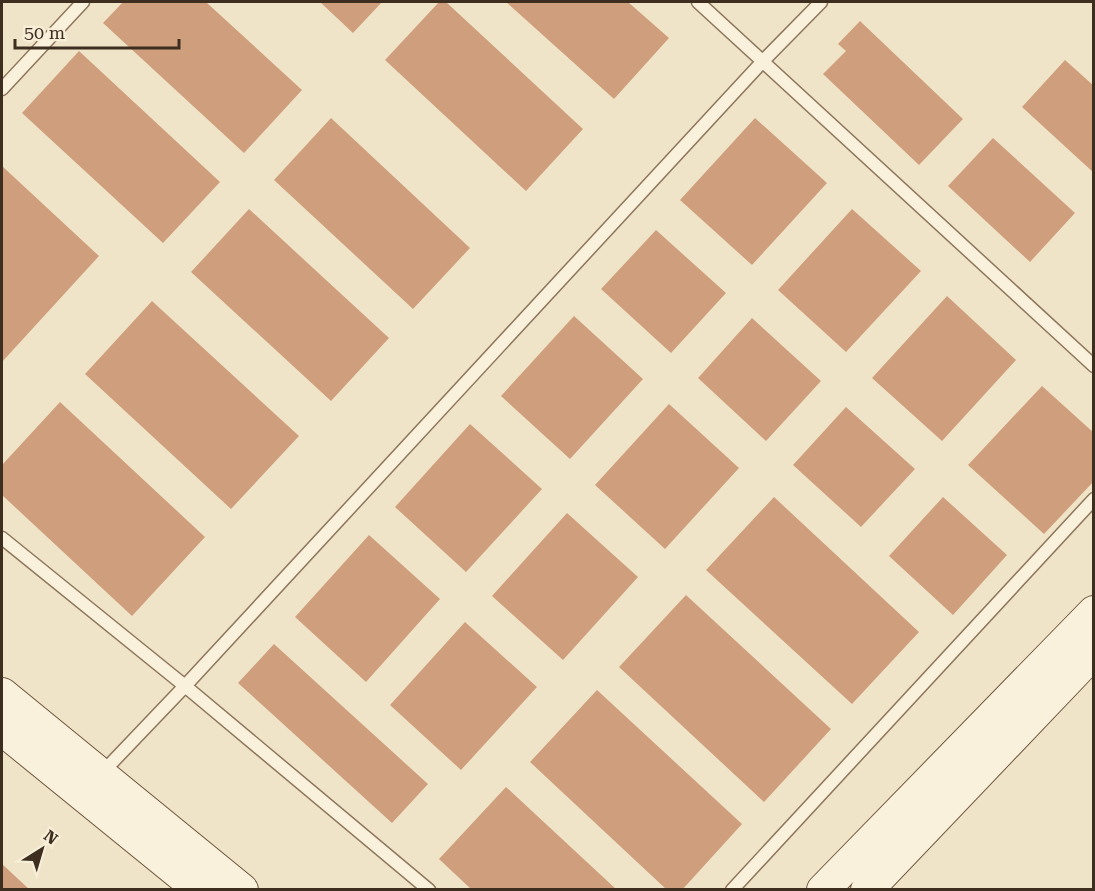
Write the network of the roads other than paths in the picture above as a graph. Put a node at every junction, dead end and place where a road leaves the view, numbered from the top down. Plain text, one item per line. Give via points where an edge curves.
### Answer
1 (82, 2) edge
2 (698, 2) edge
3 (821, 2) edge
4 (763, 61) junction
5 (2, 89) edge
6 (1094, 366) edge
7 (1094, 499) edge
8 (2, 538) edge
9 (1094, 612) edge
10 (1094, 652) edge
11 (185, 686) junction
12 (2, 694) edge
13 (2, 729) edge
14 (100, 774) junction
15 (200, 890) edge
16 (242, 890) edge
17 (429, 890) edge
18 (732, 890) edge
19 (823, 890) edge
20 (867, 890) edge

1 - 5 lane
2 - 4 lane
3 - 4 lane
4 - 6 lane
4 - 11 lane
7 - 18 lane
8 - 11 lane
9 - 19 street
10 - 20 street
11 - 14 lane
11 - 17 lane
12 - 14 street
13 - 15 street
14 - 16 street

